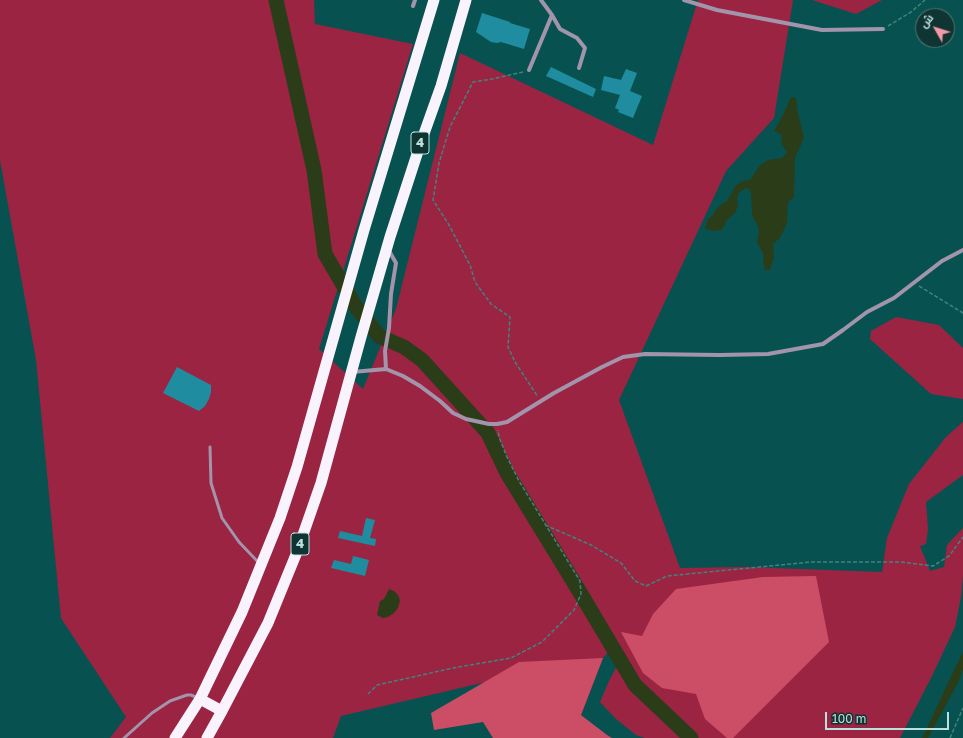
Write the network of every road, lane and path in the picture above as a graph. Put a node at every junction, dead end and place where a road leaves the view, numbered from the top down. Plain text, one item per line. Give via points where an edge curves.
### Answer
1 (415, 0) edge
2 (434, 0) edge
3 (466, 0) edge
4 (541, 0) edge
5 (684, 0) edge
6 (926, 0) edge
7 (413, 6) dead end
8 (552, 15) junction
9 (883, 29) joint
10 (579, 68) dead end
11 (529, 70) joint
12 (387, 246) junction
13 (963, 250) edge
14 (914, 283) junction
15 (963, 313) edge
16 (386, 369) junction
17 (352, 372) junction
18 (540, 401) junction
19 (497, 424) junction
20 (210, 447) dead end
21 (545, 525) junction
22 (963, 536) edge
23 (261, 566) junction
24 (368, 694) dead end
25 (200, 699) junction
26 (963, 708) edge
27 (222, 712) junction
28 (124, 738) edge
29 (175, 738) edge
30 (207, 738) edge
31 (950, 738) edge

1 - 7 street
2 - 23 highway, 4 via 364,230 297,467
3 - 12 highway, 4
4 - 8 street
5 - 9 street via 717,10 822,30
6 - 9 path
8 - 10 street via 560,29 577,38 585,48
8 - 11 street
11 - 18 path via 473,82 450,127 439,163 433,200 470,265 475,282 491,304 510,318 508,347
12 - 16 street via 396,263 390,294
12 - 17 highway, 4
13 - 14 street via 942,261
14 - 15 path
14 - 18 street via 894,298 867,312 823,344 768,354 645,354 623,357
16 - 17 street
16 - 19 street via 420,386 453,414
17 - 27 highway, 4 via 321,483 297,552 268,623
18 - 19 street via 507,422
19 - 21 path via 507,457
20 - 23 lane via 211,483 222,518
21 - 22 path via 591,545 621,563 635,581 646,586 667,576 812,562 901,562 933,566 949,556
21 - 24 path via 580,581 581,594 574,610 542,642 511,658 377,685
23 - 25 highway, 4
25 - 27 highway
25 - 28 lane via 187,695 170,701
25 - 29 highway, 4
26 - 31 path
27 - 30 highway, 4

